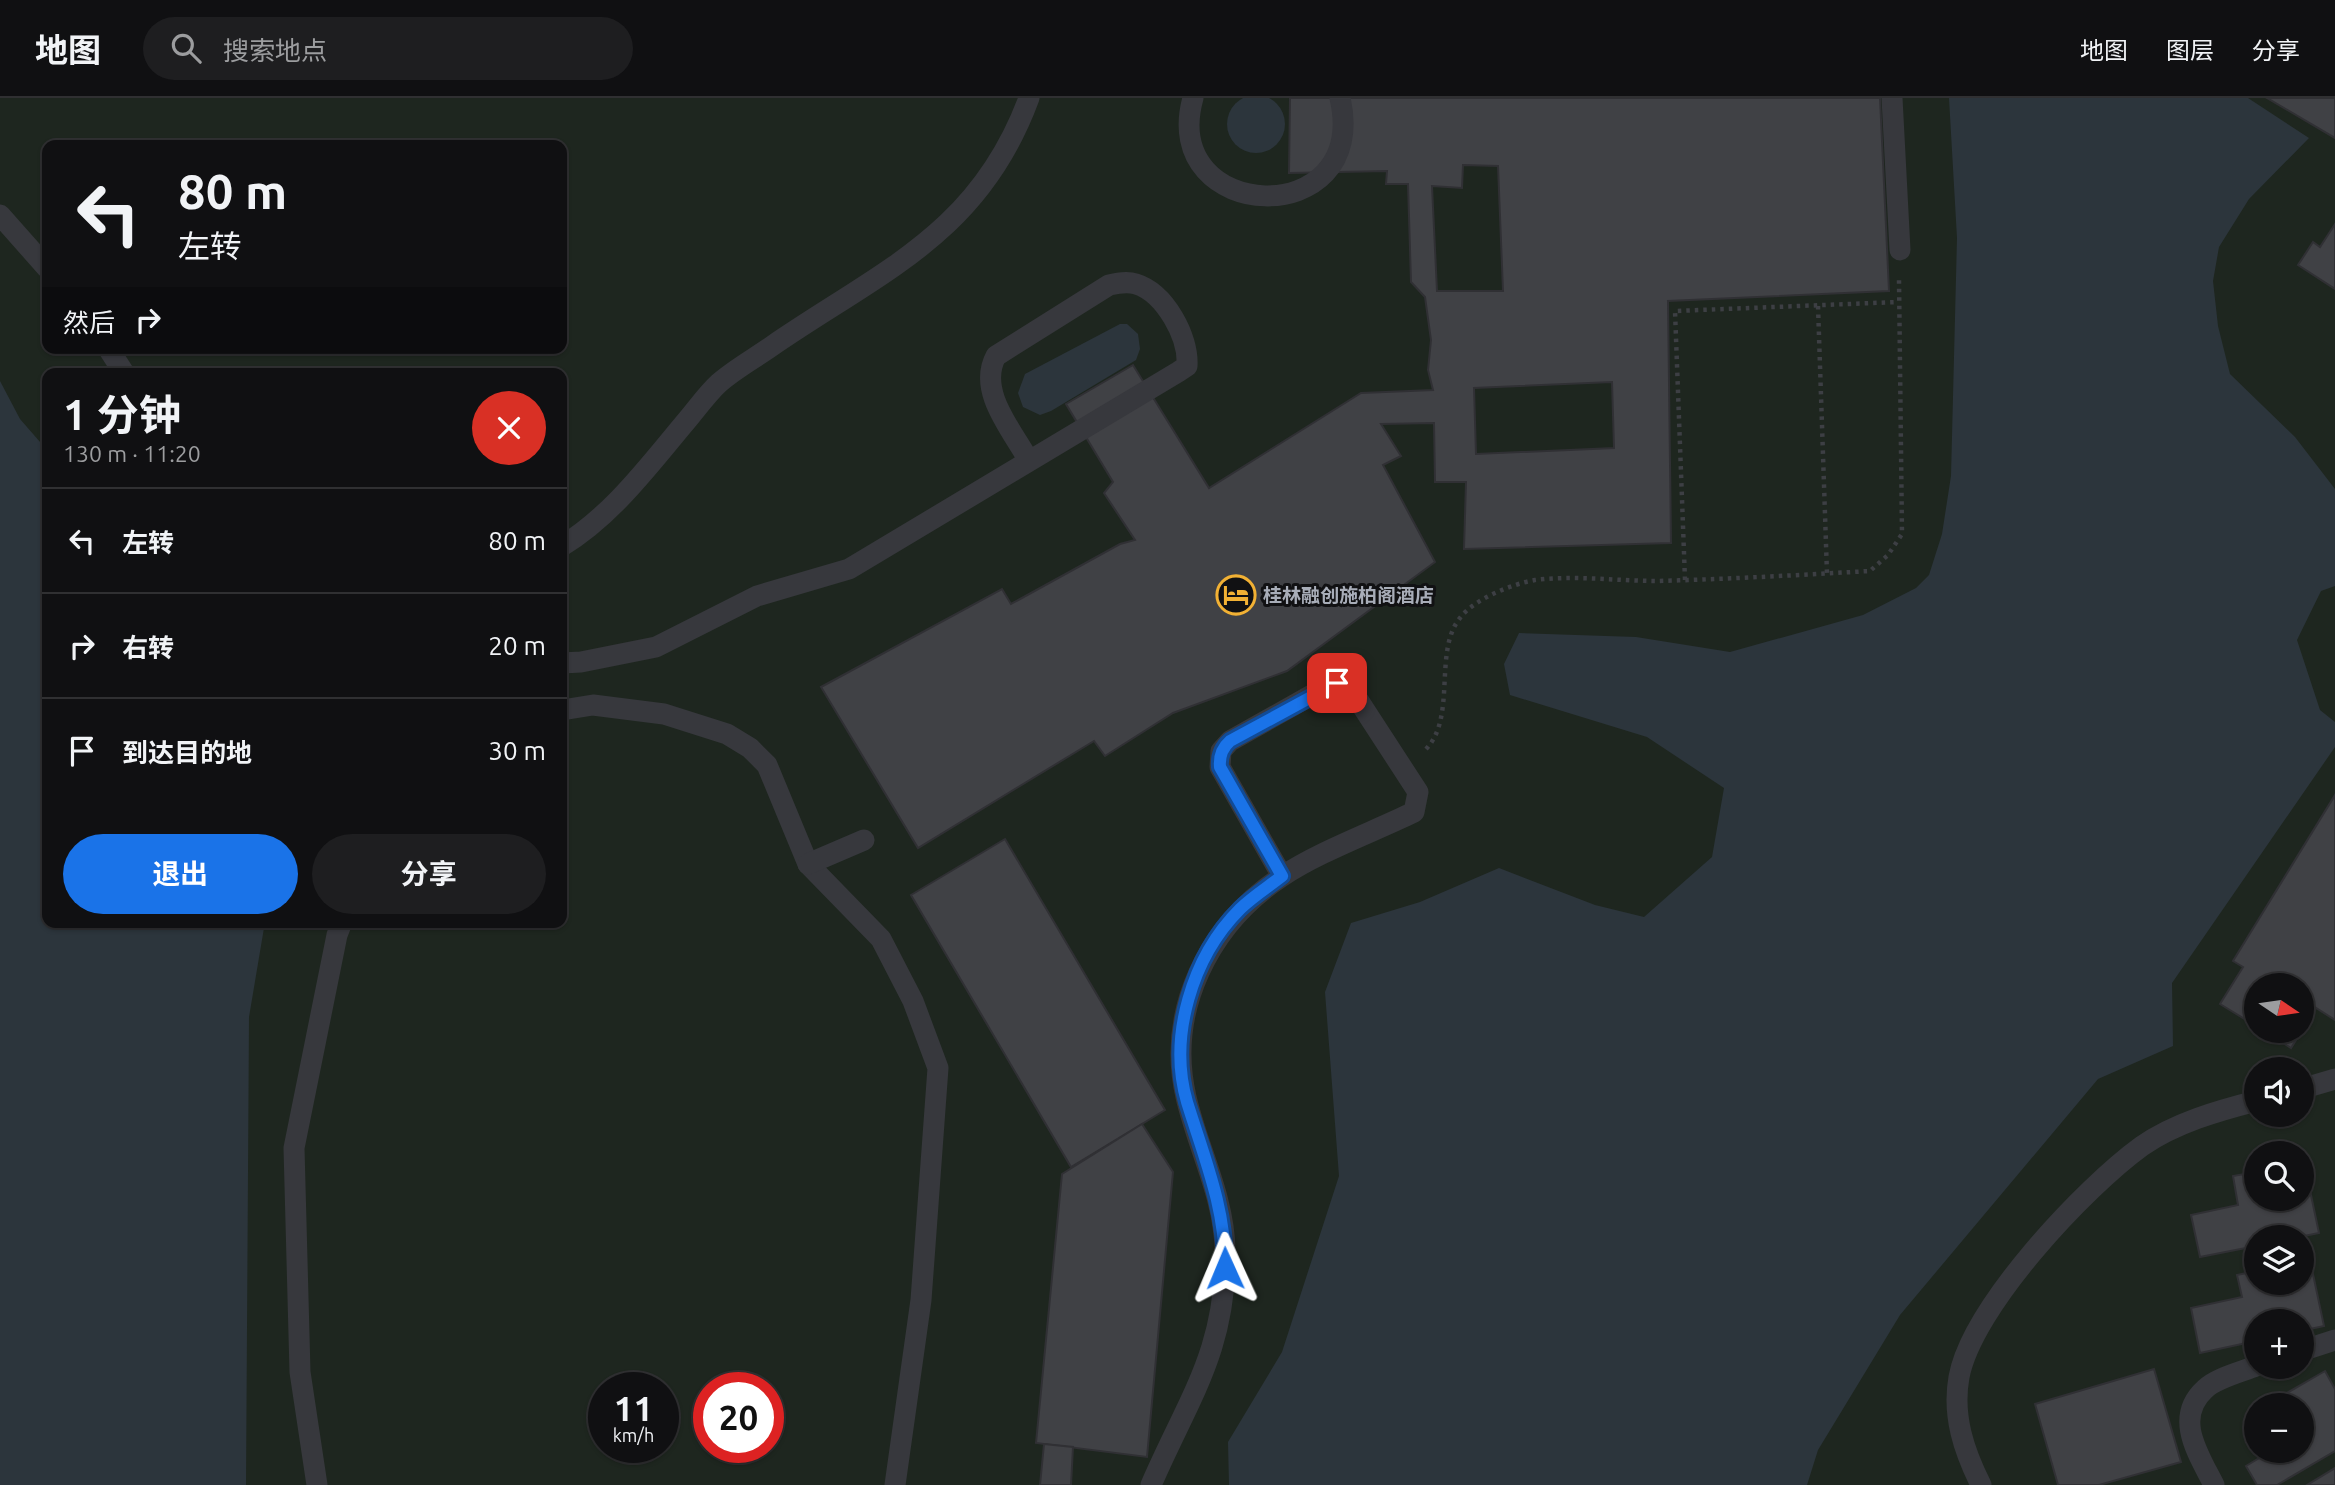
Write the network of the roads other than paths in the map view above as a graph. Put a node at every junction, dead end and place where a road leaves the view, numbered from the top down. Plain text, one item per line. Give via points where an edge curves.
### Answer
1 (1029, 98) edge
2 (1340, 98) edge
3 (1892, 98) edge
4 (1189, 100) edge
5 (0, 215) edge
6 (1900, 250) road end
7 (42, 262) edge
8 (1029, 461) junction
9 (567, 542) edge
10 (567, 662) edge
11 (567, 709) edge
12 (864, 840) dead end
13 (808, 864) junction
14 (1282, 876) junction
15 (340, 928) edge
16 (2335, 1079) edge
17 (2314, 1085) edge
18 (2244, 1105) edge
19 (2335, 1340) edge
20 (2314, 1347) edge
21 (2244, 1371) edge
22 (317, 1485) edge
23 (895, 1485) edge
24 (1151, 1485) edge
25 (1981, 1485) edge
26 (2214, 1485) edge

1 - 9 lane via 996,167 942,230 876,281 719,383 610,509
2 - 4 lane via 1344,116 1341,143 1328,167 1308,186 1284,197 1260,198 1236,192 1215,179 1200,160 1191,137
3 - 6 lane
5 - 7 lane
8 - 8 lane via 1187,366 1181,334 1151,291 1127,282 1108,285 996,356 989,388
8 - 10 lane via 849,569 757,596 656,647
11 - 13 lane via 593,705 664,714 727,734 750,748 767,765
12 - 13 lane
13 - 23 lane via 881,939 913,1001 938,1068 921,1300
14 - 14 lane via 1414,811 1418,792 1353,692 1342,683 1333,683 1225,746 1220,767
14 - 24 lane via 1240,909 1213,944 1191,985 1181,1074 1220,1206 1224,1285 1208,1365
15 - 22 lane via 293,1148 300,1372
16 - 17 lane
18 - 25 lane via 2191,1121 2144,1145 2081,1200 2017,1273 1975,1334 1959,1378 1957,1418
19 - 20 lane
21 - 26 lane via 2205,1388 2190,1411 2190,1437

